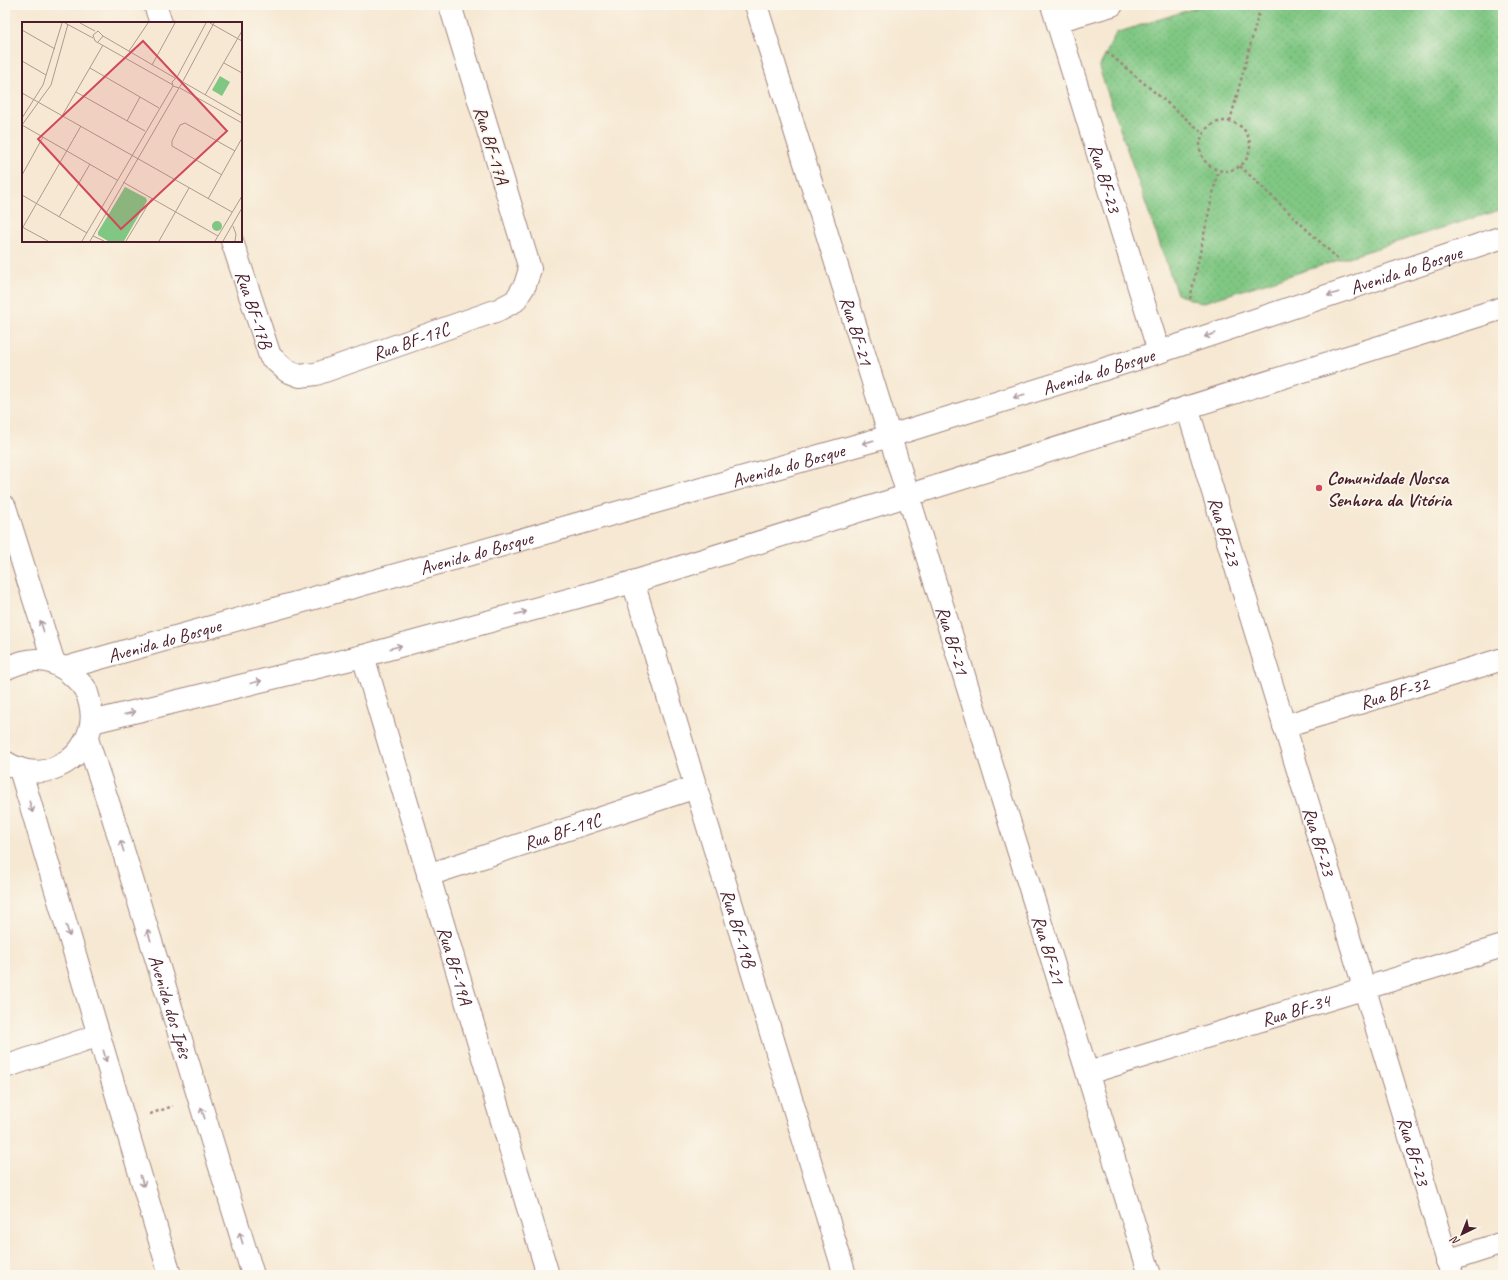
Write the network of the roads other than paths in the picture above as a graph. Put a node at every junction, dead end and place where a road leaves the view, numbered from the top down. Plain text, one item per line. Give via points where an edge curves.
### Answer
1 (155, 5) edge
2 (450, 5) edge
3 (756, 5) edge
4 (1112, 5) edge
5 (1054, 13) edge
6 (161, 22) edge
7 (1503, 237) edge
8 (232, 242) edge
9 (525, 285) joint
10 (1503, 308) edge
11 (1160, 352) junction
12 (287, 371) joint
13 (1187, 407) junction
14 (890, 436) junction
15 (909, 495) junction
16 (5, 507) edge
17 (633, 582) junction
18 (363, 656) junction
19 (1503, 658) edge
20 (60, 666) junction
21 (5, 669) edge
22 (1284, 726) junction
23 (90, 730) junction
24 (12, 766) edge
25 (696, 787) junction
26 (428, 875) junction
27 (1503, 946) edge
28 (1364, 988) junction
29 (99, 1035) junction
30 (5, 1067) edge
31 (1088, 1073) junction
32 (1503, 1243) edge
33 (1450, 1268) edge
34 (170, 1275) edge
35 (253, 1275) edge
36 (548, 1275) edge
37 (845, 1275) edge
38 (1150, 1275) edge

1 - 6 street
2 - 9 street, Rua BF-17A via 530,269
3 - 14 street, Rua BF-21
4 - 5 street
5 - 11 street, Rua BF-23
7 -> 11 street, Avenida do Bosque
8 - 12 street, Rua BF-17B via 270,356
9 - 12 street, Rua BF-17C via 515,300 498,310 316,374 300,376
10 - 13 street
11 -> 14 street, Avenida do Bosque
13 - 15 street
13 - 22 street, Rua BF-23
14 - 15 street, Rua BF-21
14 -> 20 street, Avenida do Bosque
15 - 17 street
15 - 31 street, Rua BF-21
20 -> 16 street
18 -> 17 street
17 - 25 street, Rua BF-19B
23 -> 18 street
18 - 26 street, Rua BF-19A
19 - 22 street, Rua BF-32
20 - 21 street via 37,660 20,662
20 - 23 street, Avenida dos Ipês via 85,689 91,706
22 - 28 street, Rua BF-23
23 - 24 street via 79,752 67,763 36,772
35 -> 23 street, Avenida dos Ipês via 112,814
24 -> 29 street
25 - 26 street, Rua BF-19C
25 - 37 street, Rua BF-19B
26 - 36 street, Rua BF-19A
27 - 28 street, Rua BF-34
28 - 31 street, Rua BF-34
28 - 33 street, Rua BF-23
29 - 30 street
29 -> 34 street
31 - 38 street, Rua BF-21
32 - 33 street

